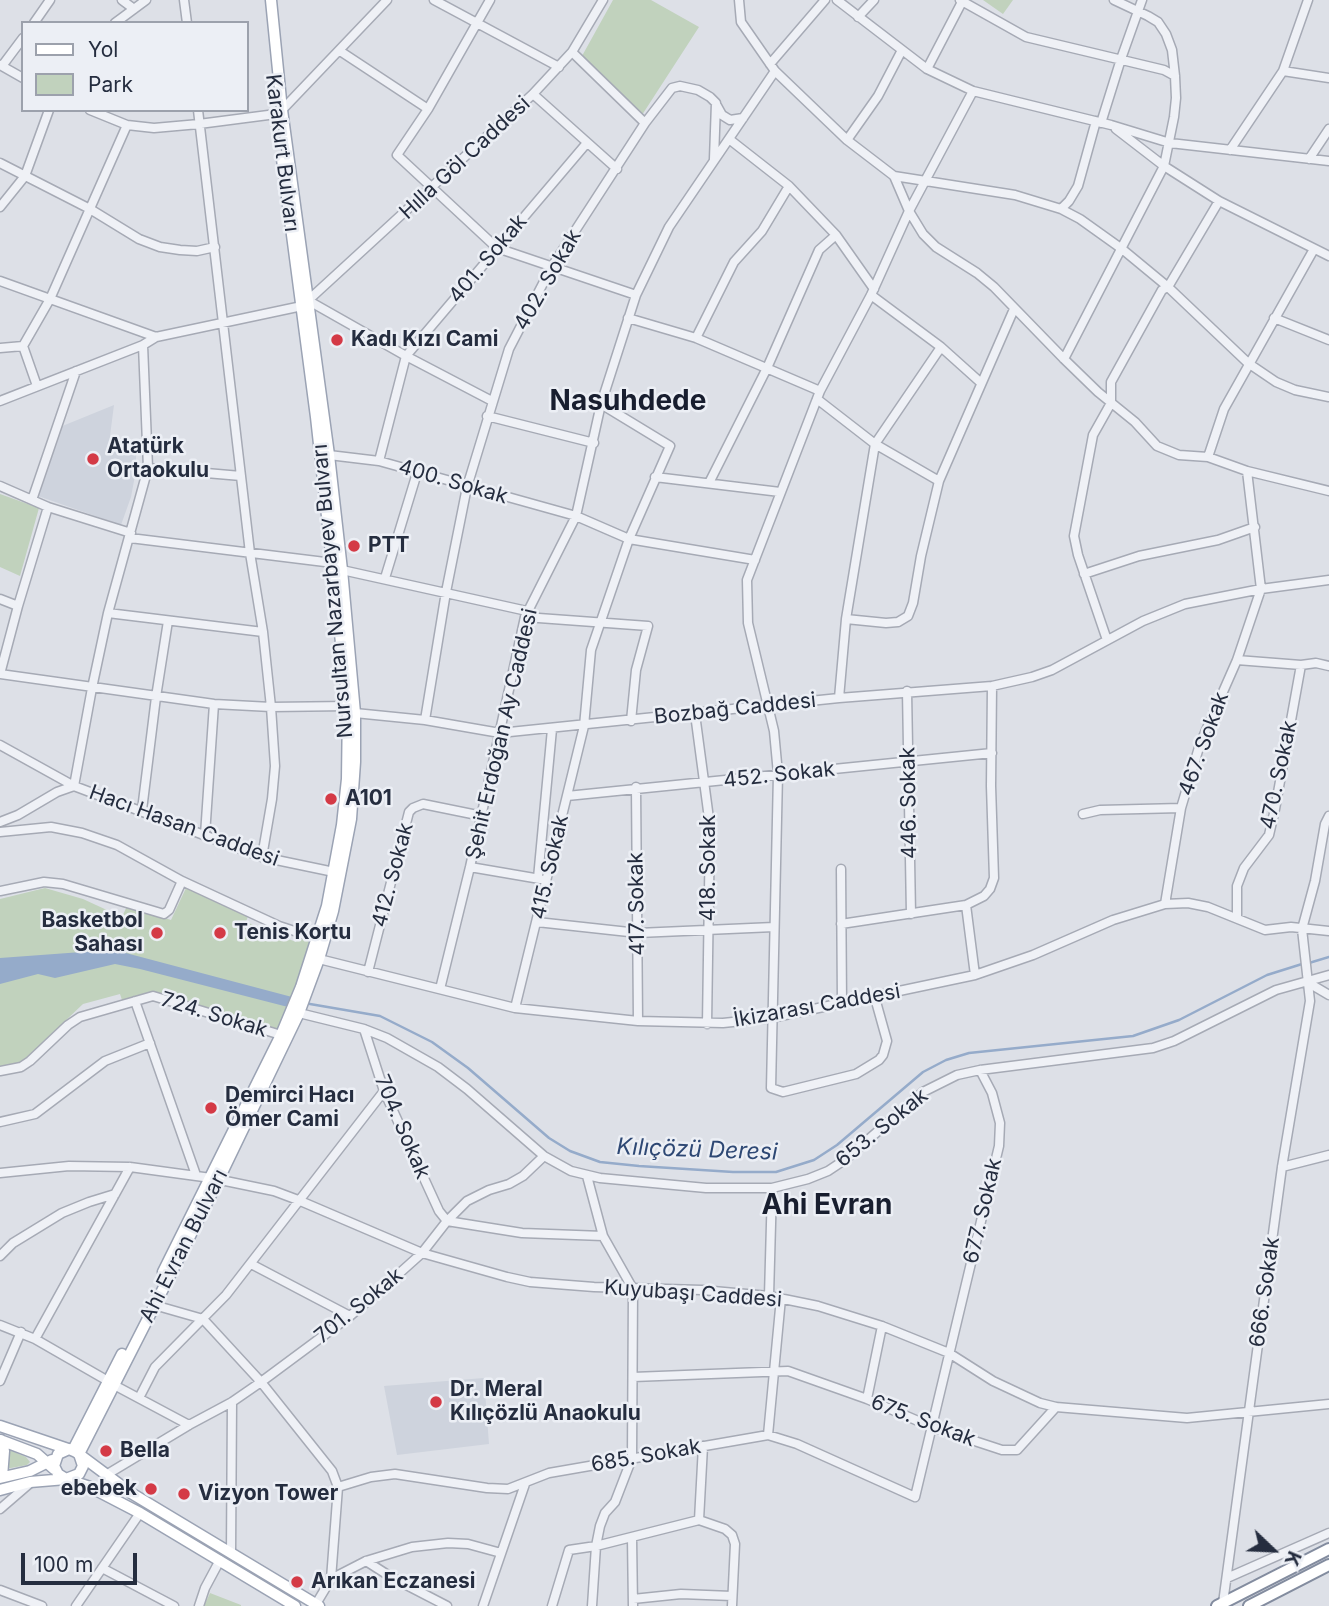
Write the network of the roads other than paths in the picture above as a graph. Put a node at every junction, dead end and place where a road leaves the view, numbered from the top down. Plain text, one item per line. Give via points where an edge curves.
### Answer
1 (50, 0) edge
2 (121, 0) edge
3 (146, 0) edge
4 (184, 0) edge
5 (264, 0) edge
6 (271, 0) edge
7 (387, 0) edge
8 (434, 0) edge
9 (490, 0) edge
10 (603, 0) edge
11 (739, 0) edge
12 (824, 0) edge
13 (837, 0) edge
14 (874, 0) edge
15 (1114, 0) edge
16 (1142, 0) edge
17 (1308, 0) edge
18 (962, 1) edge
19 (134, 9) junction
20 (1138, 11) junction
21 (858, 17) junction
22 (35, 21) edge
23 (119, 21) edge
24 (187, 21) edge
25 (476, 23) junction
26 (21, 41) edge
27 (902, 50) junction
28 (340, 51) junction
29 (572, 52) junction
30 (1121, 58) junction
31 (1, 66) edge
32 (559, 67) junction
33 (773, 68) junction
34 (928, 69) junction
35 (1283, 71) junction
36 (1175, 76) junction
37 (21, 77) edge
38 (1329, 78) edge
39 (973, 91) junction
40 (533, 94) junction
41 (716, 103) junction
42 (428, 109) junction
43 (48, 112) edge
44 (95, 112) edge
45 (198, 112) edge
46 (279, 112) junction
47 (743, 118) junction
48 (645, 123) junction
49 (1103, 123) junction
50 (199, 124) junction
51 (127, 125) junction
52 (1329, 129) edge
53 (729, 139) junction
54 (847, 140) junction
55 (1170, 143) junction
56 (586, 144) junction
57 (1230, 150) junction
58 (714, 159) junction
59 (1309, 159) junction
60 (1329, 161) edge
61 (0, 163) edge
62 (1164, 166) junction
63 (617, 169) junction
64 (25, 176) junction
65 (894, 176) junction
66 (924, 182) junction
67 (789, 186) junction
68 (433, 188) junction
69 (1219, 201) junction
70 (0, 207) edge
71 (90, 209) junction
72 (1061, 209) junction
73 (909, 211) junction
74 (836, 235) junction
75 (215, 247) junction
76 (497, 248) junction
77 (1122, 249) junction
78 (1314, 249) junction
79 (1329, 256) edge
80 (551, 268) junction
81 (0, 281) edge
82 (1168, 287) junction
83 (873, 292) junction
84 (636, 295) junction
85 (50, 299) junction
86 (305, 303) junction
87 (1014, 309) junction
88 (628, 318) junction
89 (1274, 318) junction
90 (224, 324) junction
91 (156, 337) junction
92 (696, 338) junction
93 (1329, 340) edge
94 (143, 345) junction
95 (23, 346) junction
96 (941, 347) junction
97 (0, 348) edge
98 (406, 356) junction
99 (1064, 359) junction
100 (1248, 363) junction
101 (767, 368) junction
102 (76, 371) junction
103 (980, 382) junction
104 (37, 386) junction
105 (818, 395) junction
106 (1329, 397) edge
107 (0, 401) edge
108 (492, 401) junction
109 (1111, 403) junction
110 (601, 404) junction
111 (487, 416) junction
112 (594, 443) junction
113 (875, 444) junction
114 (330, 455) junction
115 (1208, 457) junction
116 (379, 461) junction
117 (148, 468) junction
118 (1247, 471) junction
119 (417, 473) junction
120 (241, 476) junction
121 (655, 477) junction
122 (939, 481) junction
123 (709, 483) junction
124 (0, 486) edge
125 (467, 486) junction
126 (1329, 491) edge
127 (780, 492) junction
128 (32, 500) junction
129 (48, 506) junction
130 (576, 516) junction
131 (1255, 527) junction
132 (131, 536) junction
133 (629, 539) junction
134 (250, 553) junction
135 (755, 560) junction
136 (333, 563) junction
137 (342, 570) junction
138 (1084, 574) junction
139 (385, 578) junction
140 (1329, 580) edge
141 (1261, 589) junction
142 (446, 592) junction
143 (0, 599) edge
144 (18, 606) junction
145 (108, 613) junction
146 (526, 614) junction
147 (846, 619) junction
148 (168, 621) junction
149 (600, 623) junction
150 (263, 632) junction
151 (1107, 640) junction
152 (1237, 660) junction
153 (1301, 665) junction
154 (1329, 666) edge
155 (0, 674) edge
156 (992, 686) junction
157 (92, 688) junction
158 (907, 691) junction
159 (156, 696) junction
160 (839, 698) junction
161 (214, 704) junction
162 (767, 705) junction
163 (271, 707) junction
164 (351, 710) junction
165 (695, 714) junction
166 (425, 720) junction
167 (631, 721) junction
168 (584, 726) junction
169 (552, 729) junction
170 (500, 733) junction
171 (0, 745) edge
172 (992, 753) junction
173 (908, 763) junction
174 (778, 774) junction
175 (705, 782) junction
176 (74, 786) junction
177 (636, 787) junction
178 (567, 796) junction
179 (1181, 807) junction
180 (142, 810) junction
181 (1083, 814) dead end
182 (482, 816) junction
183 (1329, 816) edge
184 (0, 822) edge
185 (0, 832) edge
186 (205, 835) junction
187 (262, 857) junction
188 (470, 867) junction
189 (841, 869) dead end
190 (334, 872) junction
191 (538, 878) junction
192 (548, 880) junction
193 (182, 881) junction
194 (0, 891) edge
195 (1165, 904) junction
196 (966, 905) junction
197 (911, 914) junction
198 (1237, 918) junction
199 (537, 922) junction
200 (841, 924) junction
201 (774, 927) junction
202 (1302, 929) junction
203 (709, 931) junction
204 (1329, 931) edge
205 (638, 933) junction
206 (321, 940) junction
207 (319, 959) junction
208 (368, 972) junction
209 (975, 975) junction
210 (1329, 975) edge
211 (1307, 982) junction
212 (440, 989) junction
213 (1329, 995) edge
214 (875, 998) junction
215 (135, 1001) junction
216 (842, 1004) junction
217 (515, 1008) junction
218 (299, 1013) junction
219 (771, 1018) junction
220 (638, 1021) junction
221 (707, 1024) junction
222 (364, 1029) junction
223 (284, 1037) junction
224 (150, 1043) junction
225 (979, 1070) junction
226 (0, 1071) edge
227 (384, 1091) junction
228 (0, 1122) edge
229 (1329, 1155) edge
230 (544, 1156) junction
231 (130, 1167) junction
232 (1282, 1167) junction
233 (0, 1173) edge
234 (196, 1175) junction
235 (587, 1176) junction
236 (215, 1178) junction
237 (772, 1188) junction
238 (115, 1194) junction
239 (298, 1200) junction
240 (447, 1221) junction
241 (603, 1236) junction
242 (422, 1253) junction
243 (0, 1256) edge
244 (251, 1264) junction
245 (633, 1289) junction
246 (769, 1296) junction
247 (780, 1298) junction
248 (154, 1305) junction
249 (350, 1316) junction
250 (203, 1319) junction
251 (0, 1325) edge
252 (882, 1326) junction
253 (21, 1332) junction
254 (36, 1339) junction
255 (949, 1353) junction
256 (774, 1372) junction
257 (633, 1377) junction
258 (0, 1381) edge
259 (261, 1382) junction
260 (111, 1383) junction
261 (139, 1398) junction
262 (867, 1398) junction
263 (232, 1402) junction
264 (1329, 1404) edge
265 (1056, 1407) junction
266 (1249, 1412) junction
267 (189, 1425) junction
268 (0, 1426) edge
269 (932, 1427) junction
270 (768, 1436) junction
271 (1, 1440) edge
272 (703, 1446) junction
273 (74, 1451) junction
274 (632, 1458) junction
275 (53, 1463) junction
276 (106, 1475) junction
277 (1, 1477) edge
278 (66, 1479) junction
279 (30, 1482) junction
280 (525, 1484) junction
281 (338, 1487) junction
282 (0, 1490) edge
283 (0, 1510) edge
284 (140, 1513) junction
285 (699, 1520) junction
286 (1329, 1533) edge
287 (632, 1538) junction
288 (596, 1546) junction
289 (1329, 1549) edge
290 (231, 1553) junction
291 (501, 1553) junction
292 (220, 1560) junction
293 (366, 1561) junction
294 (1329, 1565) edge
295 (102, 1568) junction
296 (331, 1578) junction
297 (1227, 1578) junction
298 (0, 1590) edge
299 (732, 1601) edge
300 (633, 1603) edge
301 (1220, 1604) edge
302 (318, 1605) edge
303 (42, 1606) edge
304 (76, 1606) edge
305 (174, 1606) edge
306 (199, 1606) edge
307 (295, 1606) edge
308 (447, 1606) edge
309 (483, 1606) edge
310 (552, 1606) edge
311 (592, 1606) edge
312 (1249, 1606) edge

1 - 22 street
2 - 19 street
3 - 19 street
4 - 24 street
5 - 46 main road, Karakurt Bulvarı
6 - 46 main road, Karakurt Bulvarı
7 - 28 street
8 - 25 street
9 - 25 street
10 - 29 street, Hılla Göl Caddesi
11 - 33 street via 741,22
12 - 33 street, Şehit Erdoğan Ay Caddesi
13 - 21 street
14 - 21 street
15 - 20 street
16 - 20 street
17 - 35 street
18 - 30 street via 1026,37
18 - 34 street
19 - 23 street
20 - 30 street
20 - 36 street via 1158,22 1166,34
21 - 27 street
25 - 32 street
25 - 42 street
26 - 31 street
27 - 34 street
27 - 54 street via 878,96
28 - 42 street
28 - 46 street
29 - 32 street, Hılla Göl Caddesi
29 - 48 street
30 - 36 street
30 - 49 street
31 - 37 street
32 - 40 street, Hılla Göl Caddesi
33 - 47 street, Şehit Erdoğan Ay Caddesi
33 - 54 street
34 - 39 street
35 - 38 street
35 - 57 street
36 - 55 street
39 - 49 street
39 - 66 street
40 - 56 street
40 - 68 street, Hılla Göl Caddesi
41 - 47 street via 722,116
41 - 48 street, 402. Sokak via 698,90 671,88
41 - 58 street
42 - 68 street via 397,155
43 - 64 street
44 - 51 street
45 - 50 street
46 - 50 street
46 - 86 main road, Karakurt Bulvarı
47 - 53 street, Şehit Erdoğan Ay Caddesi
48 - 63 street, 402. Sokak
49 - 55 street
49 - 62 street
49 - 72 street via 1078,186
50 - 51 street
50 - 75 street
51 - 71 street
52 - 59 street
53 - 58 street, Şehit Erdoğan Ay Caddesi
53 - 67 street
54 - 65 street
55 - 57 street
55 - 62 street
56 - 63 street
56 - 76 street, 401. Sokak
57 - 59 street
58 - 84 street, Şehit Erdoğan Ay Caddesi via 669,227
59 - 60 street
61 - 64 street
62 - 69 street
62 - 77 street
63 - 80 street, 402. Sokak
64 - 70 street
64 - 71 street
65 - 66 street
65 - 73 street
66 - 72 street via 1015,195
66 - 73 street
67 - 74 street
67 - 92 street via 762,231 734,262
68 - 76 street
68 - 86 street, Hılla Göl Caddesi
69 - 78 street
69 - 82 street
71 - 75 street via 160,247 197,251
71 - 85 street
72 - 77 street
73 - 83 street
73 - 87 street via 936,247 977,273
74 - 83 street
74 - 101 street via 819,250
75 - 90 street
76 - 80 street
76 - 98 street, 401. Sokak
77 - 82 street
77 - 99 street
78 - 79 street
78 - 89 street
80 - 84 street
80 - 108 street, 402. Sokak via 509,349
81 - 85 street
82 - 100 street
82 - 109 street via 1162,290 1111,382
83 - 96 street
83 - 105 street
84 - 88 street, Şehit Erdoğan Ay Caddesi
85 - 91 street
85 - 95 street
86 - 90 street
86 - 98 street
86 - 114 main road, Nursultan Nazarbayev Bulvarı
86 - 136 main road, Nursultan Nazarbayev Bulvarı
87 - 99 street
87 - 103 street
88 - 92 street
88 - 110 street, Şehit Erdoğan Ay Caddesi
89 - 93 street
89 - 100 street
90 - 91 street
90 - 120 street
91 - 94 street
92 - 101 street
94 - 102 street
94 - 117 street
95 - 97 street
95 - 104 street
96 - 103 street
96 - 113 street
98 - 108 street
98 - 116 street, 401. Sokak
99 - 109 street
100 - 106 street via 1295,390
100 - 115 street via 1224,409
101 - 105 street
101 - 123 street
102 - 104 street
102 - 128 street
103 - 122 street
104 - 107 street
105 - 113 street
105 - 127 street
108 - 111 street, 402. Sokak
109 - 115 street via 1157,446 1179,455
109 - 138 street via 1093,435 1076,515 1074,536
110 - 112 street, Şehit Erdoğan Ay Caddesi
110 - 121 street, 415. Sokak via 670,446
111 - 112 street
111 - 125 street, 402. Sokak
112 - 130 street, Şehit Erdoğan Ay Caddesi
113 - 122 street
113 - 147 street
114 - 116 street, 400. Sokak
114 - 137 main road, Nursultan Nazarbayev Bulvarı
115 - 118 street
116 - 119 street, 400. Sokak
117 - 120 street
117 - 132 street
118 - 126 street
118 - 131 street
119 - 125 street, 400. Sokak
119 - 139 street
120 - 134 street
121 - 123 street
121 - 133 street, 415. Sokak
122 - 147 street via 908,616 886,624
123 - 127 street
124 - 128 street
125 - 130 street, 400. Sokak
125 - 142 street, 402. Sokak
127 - 135 street
128 - 129 street
129 - 132 street
129 - 144 street
130 - 133 street, 400. Sokak
130 - 146 street, Şehit Erdoğan Ay Caddesi
131 - 138 street
131 - 141 street
132 - 134 street
132 - 145 street
133 - 135 street, 400. Sokak
133 - 149 street, 415. Sokak
134 - 136 street
134 - 150 street
135 - 162 street via 747,580 747,613
136 - 164 main road, Nursultan Nazarbayev Bulvarı
137 - 139 street
137 - 164 main road, Nursultan Nazarbayev Bulvarı
138 - 151 street
139 - 142 street
140 - 141 street, Bozbağ Caddesi
141 - 151 street, Bozbağ Caddesi via 1185,604
141 - 152 street, 467. Sokak
142 - 146 street
142 - 166 street, 402. Sokak
143 - 144 street
144 - 155 street
145 - 148 street
145 - 157 street
146 - 149 street
146 - 170 street, Şehit Erdoğan Ay Caddesi
147 - 160 street
148 - 150 street
148 - 159 street
149 - 167 street via 648,626 636,670
149 - 168 street, 415. Sokak via 592,650
150 - 163 street
151 - 156 street, Bozbağ Caddesi via 1042,674
152 - 153 street
152 - 179 street, 467. Sokak via 1200,744
153 - 154 street
153 - 198 street, 470. Sokak via 1269,835 1244,868 1237,886
155 - 157 street, Bozbağ Caddesi
156 - 158 street, Bozbağ Caddesi
156 - 172 street
157 - 159 street, Bozbağ Caddesi
157 - 176 street
158 - 160 street, Bozbağ Caddesi
158 - 173 street, 446. Sokak
159 - 161 street, Bozbağ Caddesi
159 - 180 street
160 - 162 street, Bozbağ Caddesi
161 - 163 street, Bozbağ Caddesi
161 - 186 street
162 - 165 street, Bozbağ Caddesi
162 - 174 street
163 - 164 street, Bozbağ Caddesi
163 - 187 street via 275,766
164 - 166 street, Bozbağ Caddesi
164 - 190 main road, Nursultan Nazarbayev Bulvarı
164 - 206 main road, Nursultan Nazarbayev Bulvarı via 355,762 349,828 340,883
165 - 167 street, Bozbağ Caddesi
165 - 175 street, 418. Sokak
166 - 170 street, Bozbağ Caddesi
167 - 168 street, Bozbağ Caddesi
168 - 169 street, Bozbağ Caddesi
168 - 178 street, 415. Sokak
169 - 170 street, Bozbağ Caddesi
169 - 191 street
170 - 182 street, Şehit Erdoğan Ay Caddesi
171 - 176 street
172 - 173 street, 452. Sokak
172 - 196 street via 994,878 984,896
173 - 174 street, 452. Sokak
173 - 197 street, 446. Sokak
174 - 175 street, 452. Sokak
174 - 201 street
175 - 177 street, 452. Sokak
175 - 203 street, 418. Sokak via 710,826
176 - 180 street, Hacı Hasan Caddesi
176 - 184 street, Hacı Hasan Caddesi
177 - 178 street, 452. Sokak
177 - 205 street, 417. Sokak
178 - 192 street, 415. Sokak
179 - 181 street
179 - 195 street, 467. Sokak
180 - 186 street, Hacı Hasan Caddesi
182 - 188 street, Şehit Erdoğan Ay Caddesi
182 - 208 street, 412. Sokak via 423,804 409,812
183 - 202 street, 666. Sokak
185 - 193 street via 51,827 82,834 117,845
186 - 187 street, Hacı Hasan Caddesi
187 - 190 street, Hacı Hasan Caddesi
188 - 191 street
188 - 212 street, Şehit Erdoğan Ay Caddesi
189 - 200 street
190 - 206 main road, Nursultan Nazarbayev Bulvarı
191 - 192 street
192 - 199 street, 415. Sokak
193 - 194 street via 164,914 63,884 44,882
193 - 206 street via 279,926
195 - 198 street, İkizarası Caddesi via 1199,905
195 - 209 street, İkizarası Caddesi
196 - 197 street
196 - 209 street
197 - 200 street
198 - 202 street, İkizarası Caddesi via 1265,930
199 - 205 street
199 - 217 street, 415. Sokak
200 - 216 street
201 - 203 street
201 - 219 street
202 - 204 street, İkizarası Caddesi
202 - 211 street, 666. Sokak
203 - 205 street
203 - 221 street, 418. Sokak
205 - 220 street, 417. Sokak
206 - 207 main road, Nursultan Nazarbayev Bulvarı
206 - 223 main road, Nursultan Nazarbayev Bulvarı
207 - 208 street, İkizarası Caddesi
207 - 218 main road, Nursultan Nazarbayev Bulvarı
208 - 212 street, İkizarası Caddesi
209 - 214 street, İkizarası Caddesi
210 - 211 street, 653. Sokak
211 - 213 street
211 - 225 street, 653. Sokak via 1276,990 1153,1048
211 - 232 street, 666. Sokak via 1310,1001
212 - 217 street, İkizarası Caddesi
214 - 216 street, İkizarası Caddesi
214 - 219 street via 887,1041 883,1055 856,1074 780,1092 771,1088
215 - 223 street, 724. Sokak via 153,996
215 - 224 street
215 - 226 street, 724. Sokak via 80,1017 30,1061
216 - 219 street, İkizarası Caddesi
217 - 220 street, İkizarası Caddesi
218 - 222 street, 653. Sokak
218 - 223 main road
219 - 221 street, İkizarası Caddesi
220 - 221 street, İkizarası Caddesi
222 - 227 street, 704. Sokak
222 - 230 street, 653. Sokak via 438,1067
223 - 236 main road, Ahi Evran Bulvarı
224 - 228 street via 105,1060 36,1114
224 - 234 street
225 - 237 street, 653. Sokak via 923,1092 828,1171
225 - 255 street, 677. Sokak via 992,1093 1000,1123 999,1146
227 - 239 street
227 - 240 street, 704. Sokak
229 - 232 street
230 - 235 street, 653. Sokak
230 - 240 street, 701. Sokak via 523,1176 467,1201
231 - 233 street, Kuyubaşı Caddesi via 68,1166
231 - 234 street, Kuyubaşı Caddesi
231 - 238 street
232 - 266 street, 666. Sokak
234 - 236 street, Kuyubaşı Caddesi
235 - 237 street, 653. Sokak via 706,1188
235 - 241 street
236 - 239 street, Kuyubaşı Caddesi
236 - 248 main road, Ahi Evran Bulvarı
236 - 260 main road, Ahi Evran Bulvarı
237 - 246 street
238 - 243 street via 62,1213
238 - 254 street
239 - 242 street, Kuyubaşı Caddesi
239 - 244 street
240 - 241 street via 522,1233
240 - 242 street, 701. Sokak
241 - 245 street
242 - 245 street, Kuyubaşı Caddesi via 530,1282
242 - 249 street, 701. Sokak
244 - 249 street
244 - 250 street
245 - 246 street, Kuyubaşı Caddesi
245 - 257 street
246 - 247 street, Kuyubaşı Caddesi
247 - 252 street, Kuyubaşı Caddesi
247 - 256 street
248 - 250 street
248 - 260 main road, Ahi Evran Bulvarı
249 - 259 street, 701. Sokak
250 - 259 street
250 - 261 street via 155,1367
251 - 253 street
252 - 255 street, Kuyubaşı Caddesi
252 - 262 street
253 - 254 street
253 - 258 street
254 - 260 street
255 - 265 street, Kuyubaşı Caddesi via 993,1381
255 - 269 street, 677. Sokak
256 - 257 street, 675. Sokak
256 - 262 street, 675. Sokak via 788,1371
256 - 270 street
257 - 274 street
259 - 263 street, 701. Sokak
259 - 281 street via 332,1471
260 - 261 street
260 - 273 main road, Ahi Evran Bulvarı
261 - 267 street
262 - 269 street, 675. Sokak
263 - 267 street, 701. Sokak
263 - 290 street
264 - 266 street, Kuyubaşı Caddesi
265 - 266 street, Kuyubaşı Caddesi via 1187,1418
265 - 269 street, 675. Sokak via 1017,1450 1002,1450
266 - 297 street, 666. Sokak
267 - 276 street, 701. Sokak
268 - 273 main road
269 - 270 street, 677. Sokak via 915,1497 797,1444
270 - 272 street, 685. Sokak
271 - 275 main road
271 - 277 main road
272 - 274 street, 685. Sokak
272 - 285 street
273 - 275 main road via 61,1451
273 - 276 main road
273 - 278 main road via 83,1462 82,1470
274 - 280 street, 685. Sokak via 549,1473
274 - 288 street via 615,1502 605,1513
275 - 277 main road
275 - 278 main road
276 - 290 main road
278 - 279 main road
278 - 284 main road
279 - 282 main road
279 - 283 street
280 - 281 street, 685. Sokak via 486,1488 395,1474
280 - 291 street
281 - 296 street
284 - 292 main road
284 - 295 street
285 - 287 street
285 - 299 street via 732,1535
286 - 297 street
287 - 288 street
287 - 300 street
288 - 310 street via 569,1550
288 - 311 street
289 - 301 highway
290 - 302 main road
291 - 293 street via 447,1543 412,1547
291 - 309 street
292 - 306 street
292 - 307 main road
293 - 296 street
293 - 308 street
294 - 312 highway
295 - 304 street
295 - 305 street
296 - 302 street
297 - 301 street, 666. Sokak
298 - 303 street
299 - 300 street via 681,1594

